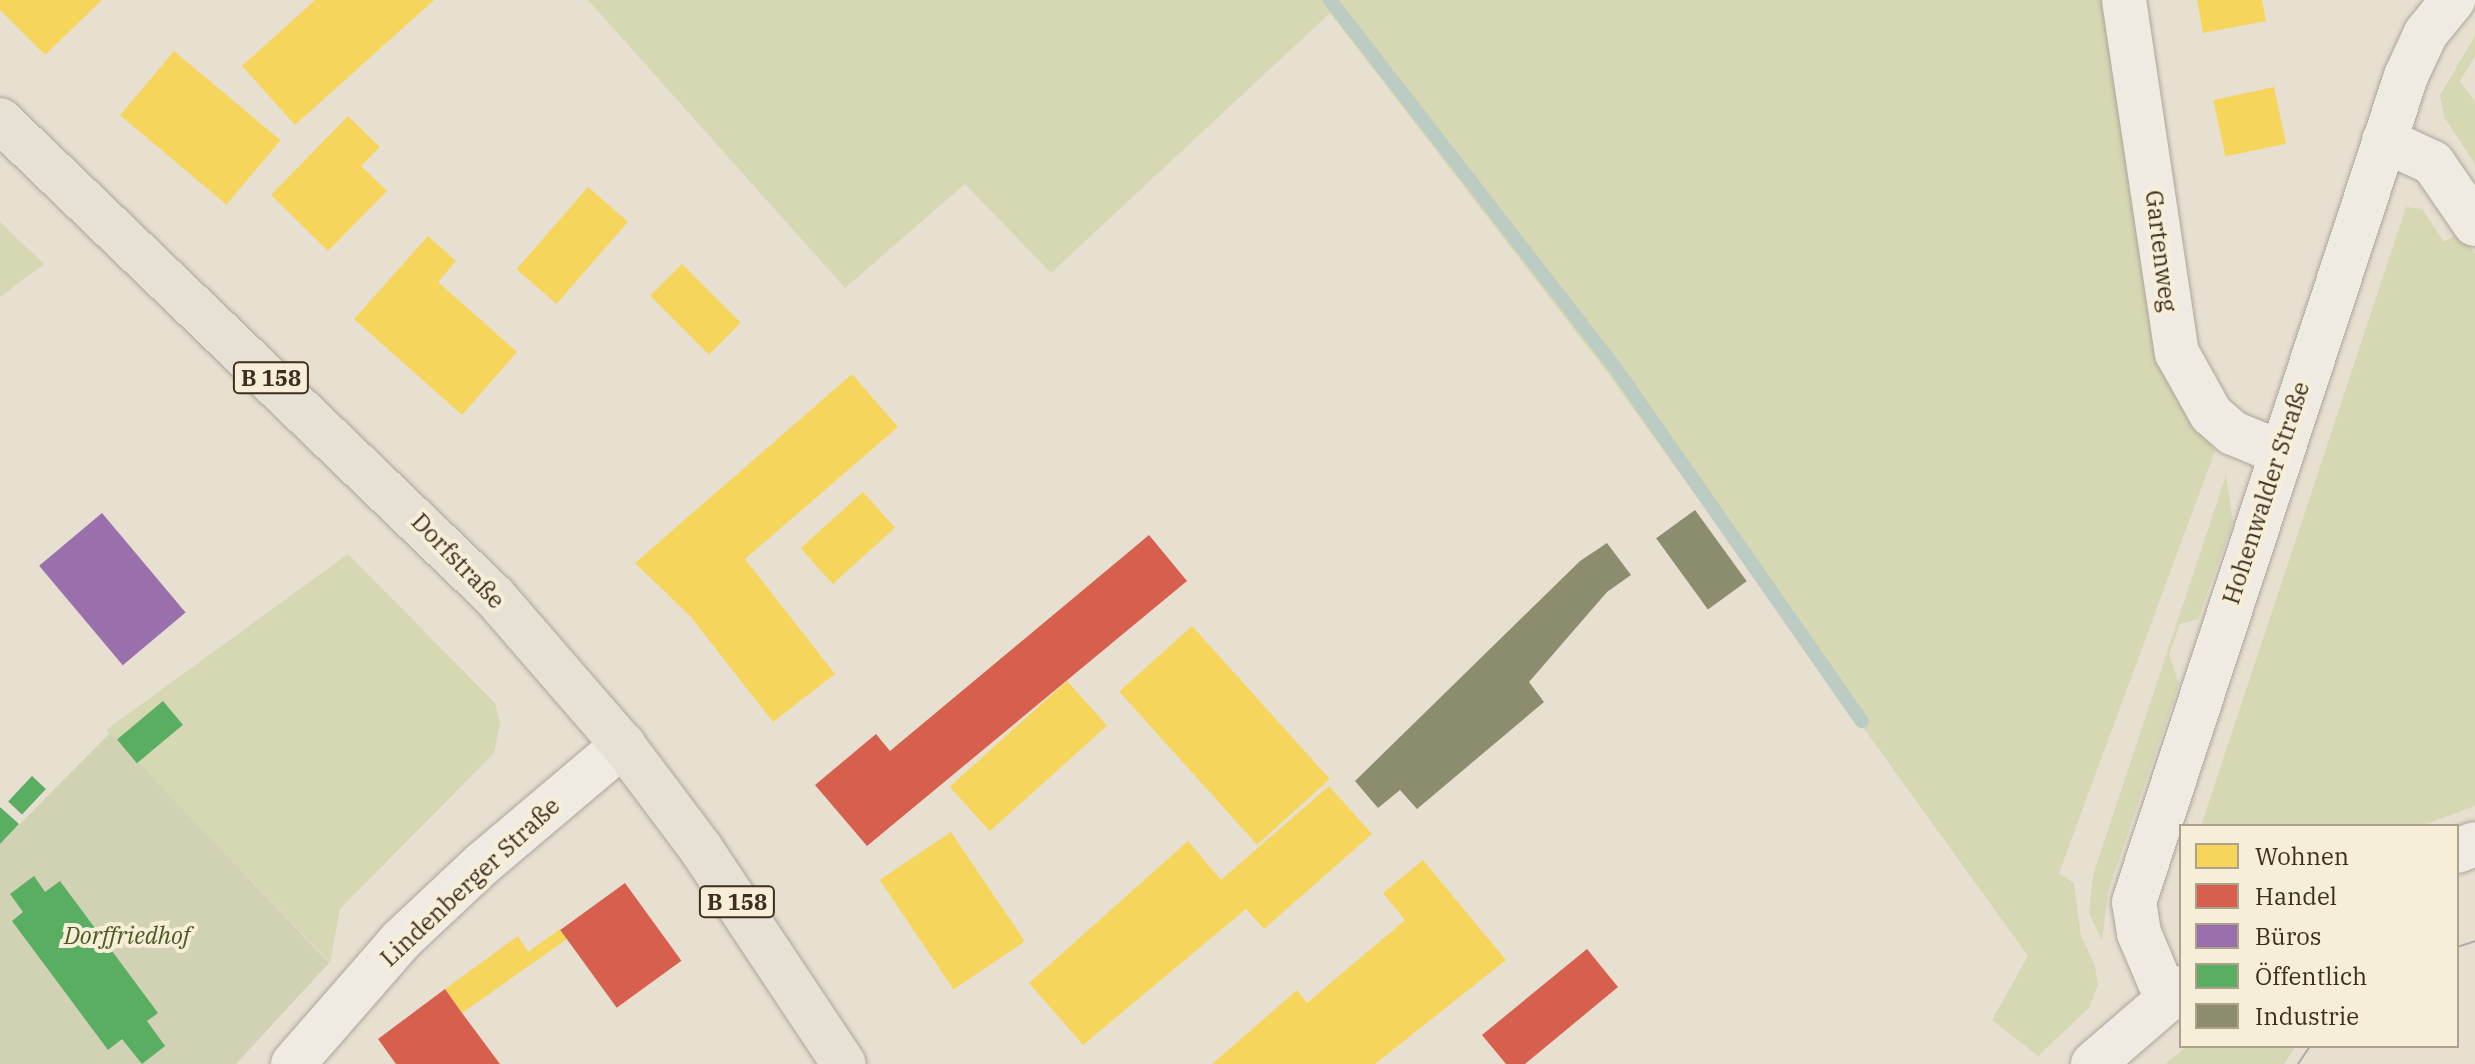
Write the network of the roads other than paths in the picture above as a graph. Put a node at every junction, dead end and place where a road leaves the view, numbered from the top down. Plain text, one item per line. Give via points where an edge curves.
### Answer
1 (2124, 0) edge
2 (2453, 0) edge
3 (0, 120) edge
4 (2384, 140) junction
5 (2475, 224) edge
6 (2279, 452) junction
7 (623, 745) junction
8 (2174, 992) edge
9 (293, 1064) edge
10 (844, 1064) edge
11 (2093, 1064) edge

1 - 6 street, Gartenweg via 2177,353 2189,383 2211,414 2233,433
2 - 4 street, Hohenwalder Straße via 2426,33
3 - 7 main road, Dorfstraße / B 158 via 494,596
4 - 5 street via 2433,163
4 - 6 street, Hohenwalder Straße
6 - 8 street, Hohenwalder Straße via 2134,902 2139,933
7 - 9 street, Lindenberger Straße via 401,940
7 - 10 main road, Dorfstraße / B 158 via 713,867
8 - 11 street

